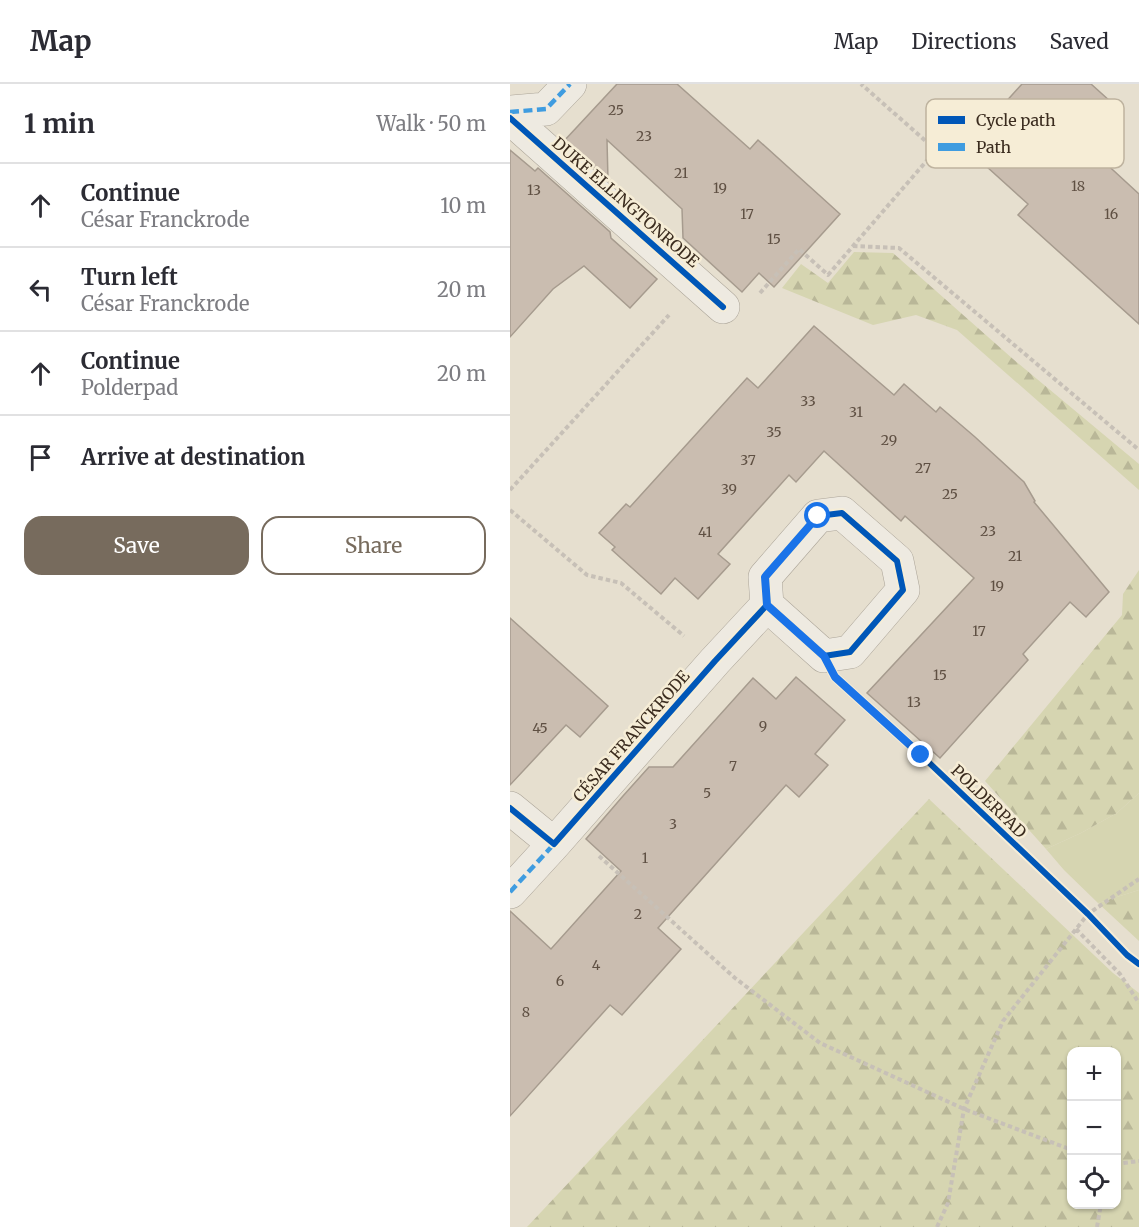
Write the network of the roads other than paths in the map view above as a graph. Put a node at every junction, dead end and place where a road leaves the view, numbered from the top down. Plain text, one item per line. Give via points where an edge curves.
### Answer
1 (570, 84) edge
2 (510, 112) edge
3 (510, 118) edge
4 (723, 307) road end
5 (767, 605) junction
6 (510, 808) edge
7 (561, 836) junction
8 (510, 892) edge

1 - 2 street via 546,109
3 - 4 street, DUKE ELLINGTONRODE
5 - 5 street via 765,577 818,516 842,513 897,561 903,590 850,652 824,656
5 - 7 street, CÉSAR FRANCKRODE
6 - 7 street
7 - 8 street, CÉSAR FRANCKRODE

